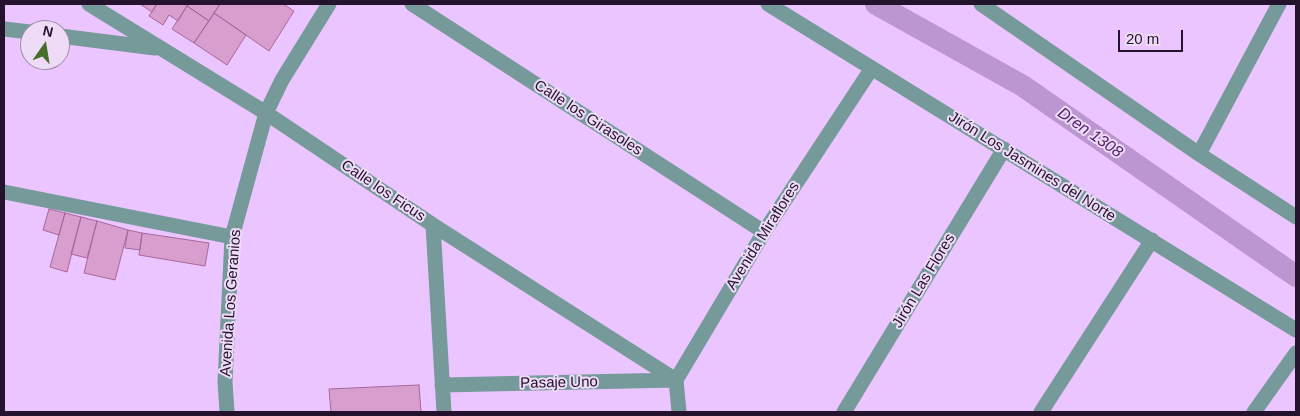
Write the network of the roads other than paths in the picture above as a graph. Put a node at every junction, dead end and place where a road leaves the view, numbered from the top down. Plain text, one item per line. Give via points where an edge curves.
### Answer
1 (90, 4) edge
2 (329, 4) edge
3 (412, 4) edge
4 (768, 4) edge
5 (981, 4) edge
6 (1279, 4) edge
7 (4, 29) edge
8 (20, 31) edge
9 (70, 37) edge
10 (161, 48) junction
11 (872, 68) junction
12 (266, 113) junction
13 (1004, 149) junction
14 (1200, 154) junction
15 (4, 192) edge
16 (1296, 217) edge
17 (433, 225) junction
18 (764, 232) junction
19 (232, 237) junction
20 (1152, 240) junction
21 (1296, 330) edge
22 (1296, 353) edge
23 (676, 380) junction
24 (442, 385) junction
25 (226, 412) edge
26 (444, 412) edge
27 (679, 412) edge
28 (844, 412) edge
29 (1041, 412) edge
30 (1254, 412) edge

1 - 10 street, Calle los Ficus
2 - 12 street, Avenida Los Geranios via 282,80
3 - 18 street, Calle los Girasoles
4 - 11 street, Jirón Los Jasmines del Norte
5 - 14 street
6 - 14 street
7 - 8 street
9 - 10 street
10 - 12 street, Calle los Ficus
11 - 13 street, Jirón Los Jasmines del Norte
11 - 18 street, Avenida Miraflores
12 - 17 street, Calle los Ficus
12 - 19 street, Avenida Los Geranios
13 - 20 street, Jirón Los Jasmines del Norte
13 - 28 street, Jirón Las Flores
14 - 16 street
15 - 19 street
17 - 23 street, Calle los Ficus
17 - 24 street
18 - 23 street, Avenida Miraflores
19 - 25 street, Avenida Los Geranios
20 - 21 street, Jirón Los Jasmines del Norte
20 - 29 street
22 - 30 street
23 - 24 street, Pasaje Uno
23 - 27 street
24 - 26 street

